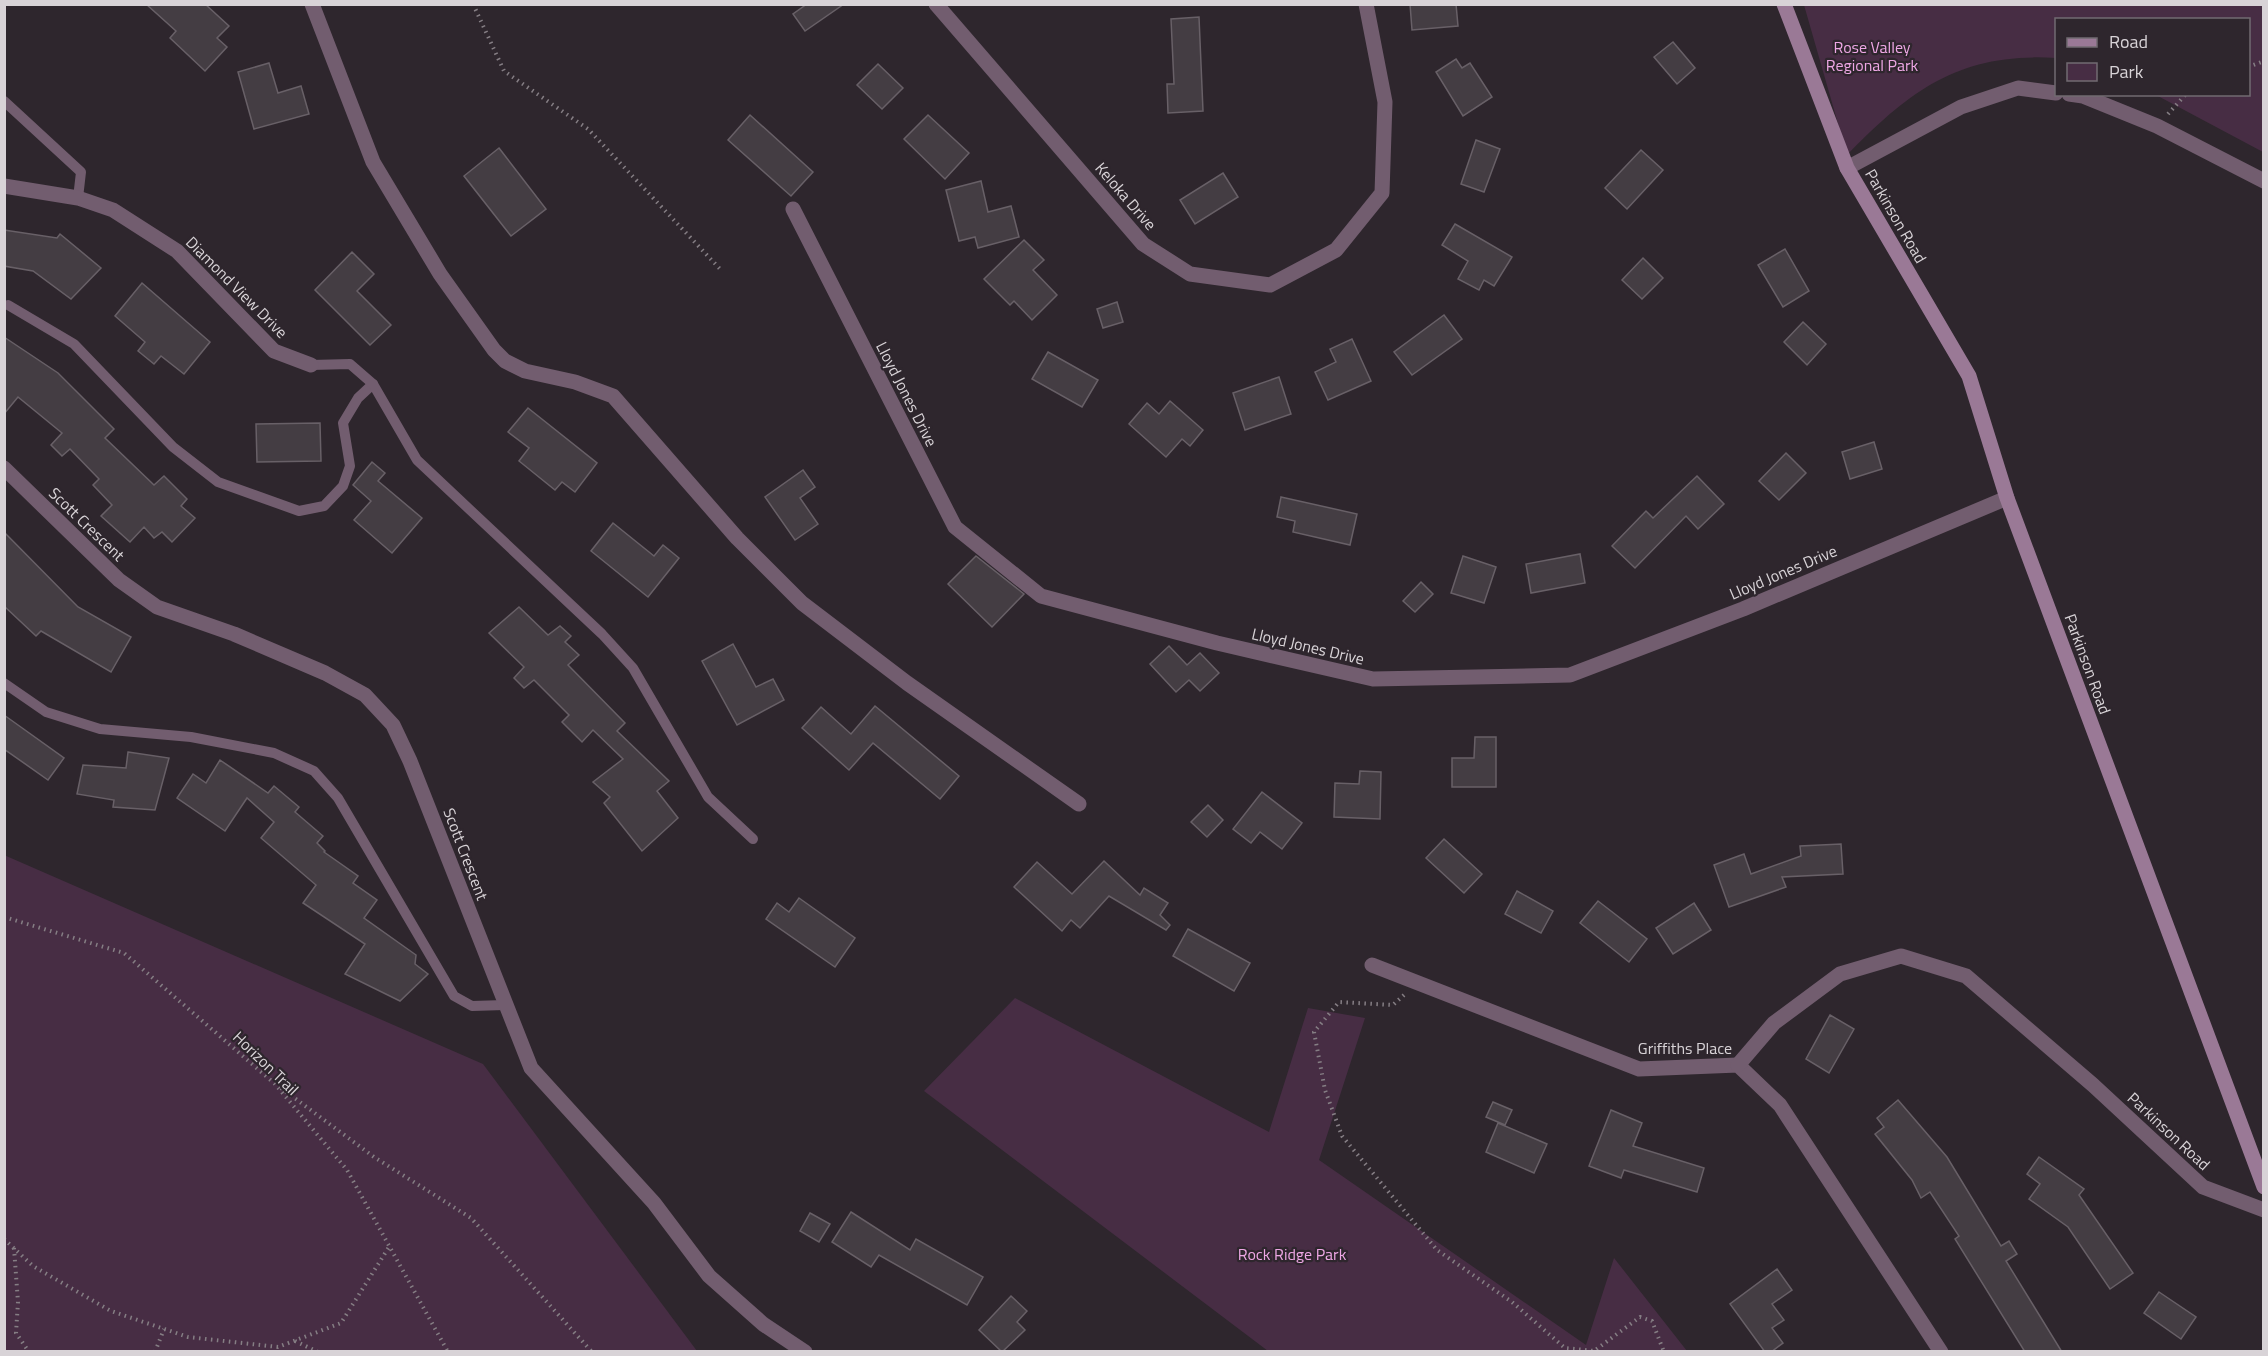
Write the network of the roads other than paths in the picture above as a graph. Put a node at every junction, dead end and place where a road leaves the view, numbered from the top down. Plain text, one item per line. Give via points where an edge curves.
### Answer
1 (312, 4) edge
2 (936, 4) edge
3 (1366, 4) edge
4 (1784, 4) edge
5 (2055, 93) edge
6 (2083, 96) edge
7 (4, 101) edge
8 (1847, 168) junction
9 (2264, 180) edge
10 (4, 186) edge
11 (78, 198) junction
12 (793, 209) dead end
13 (8, 305) dead end
14 (311, 364) joint
15 (373, 384) junction
16 (4, 468) edge
17 (2007, 498) junction
18 (4, 683) edge
19 (1079, 804) dead end
20 (753, 839) dead end
21 (1372, 965) dead end
22 (505, 1005) junction
23 (1738, 1065) junction
24 (2264, 1187) edge
25 (2264, 1210) edge
26 (805, 1352) edge
27 (1941, 1352) edge

1 - 19 street via 373,162 440,274 494,350 525,371 614,396 737,538 802,603 907,683
2 - 3 street, Keloka Drive via 1143,244 1190,274 1270,285 1336,250 1382,193 1385,102
4 - 8 street, Parkinson Road
5 - 8 street via 2018,88 1961,107
6 - 9 street via 2157,126
7 - 11 lane via 81,172
8 - 17 street, Parkinson Road via 1969,376
10 - 11 street, Diamond View Drive
11 - 14 street, Diamond View Drive via 113,210 177,251 274,351
12 - 17 street, Lloyd Jones Drive via 955,527 1041,596 1217,644 1373,679 1570,675 1743,609
13 - 15 lane via 74,344 173,447 218,482 299,511 324,506 343,486 350,466 343,423 358,398
14 - 15 lane via 350,364
15 - 20 lane via 417,460 602,633 633,668 708,797
16 - 22 street, Scott Crescent via 119,580 157,607 234,634 325,673 365,695 393,725
17 - 24 street, Parkinson Road
18 - 22 lane via 45,712 100,729 191,737 273,753 314,771 338,798 454,996 471,1006
21 - 23 street, Griffiths Place via 1639,1069
22 - 26 street, Scott Crescent via 531,1068 654,1203 710,1276 763,1324
23 - 25 street, Parkinson Road via 1774,1023 1840,974 1900,956 1966,976 2093,1085 2203,1187
23 - 27 street, Griffiths Place via 1780,1105

